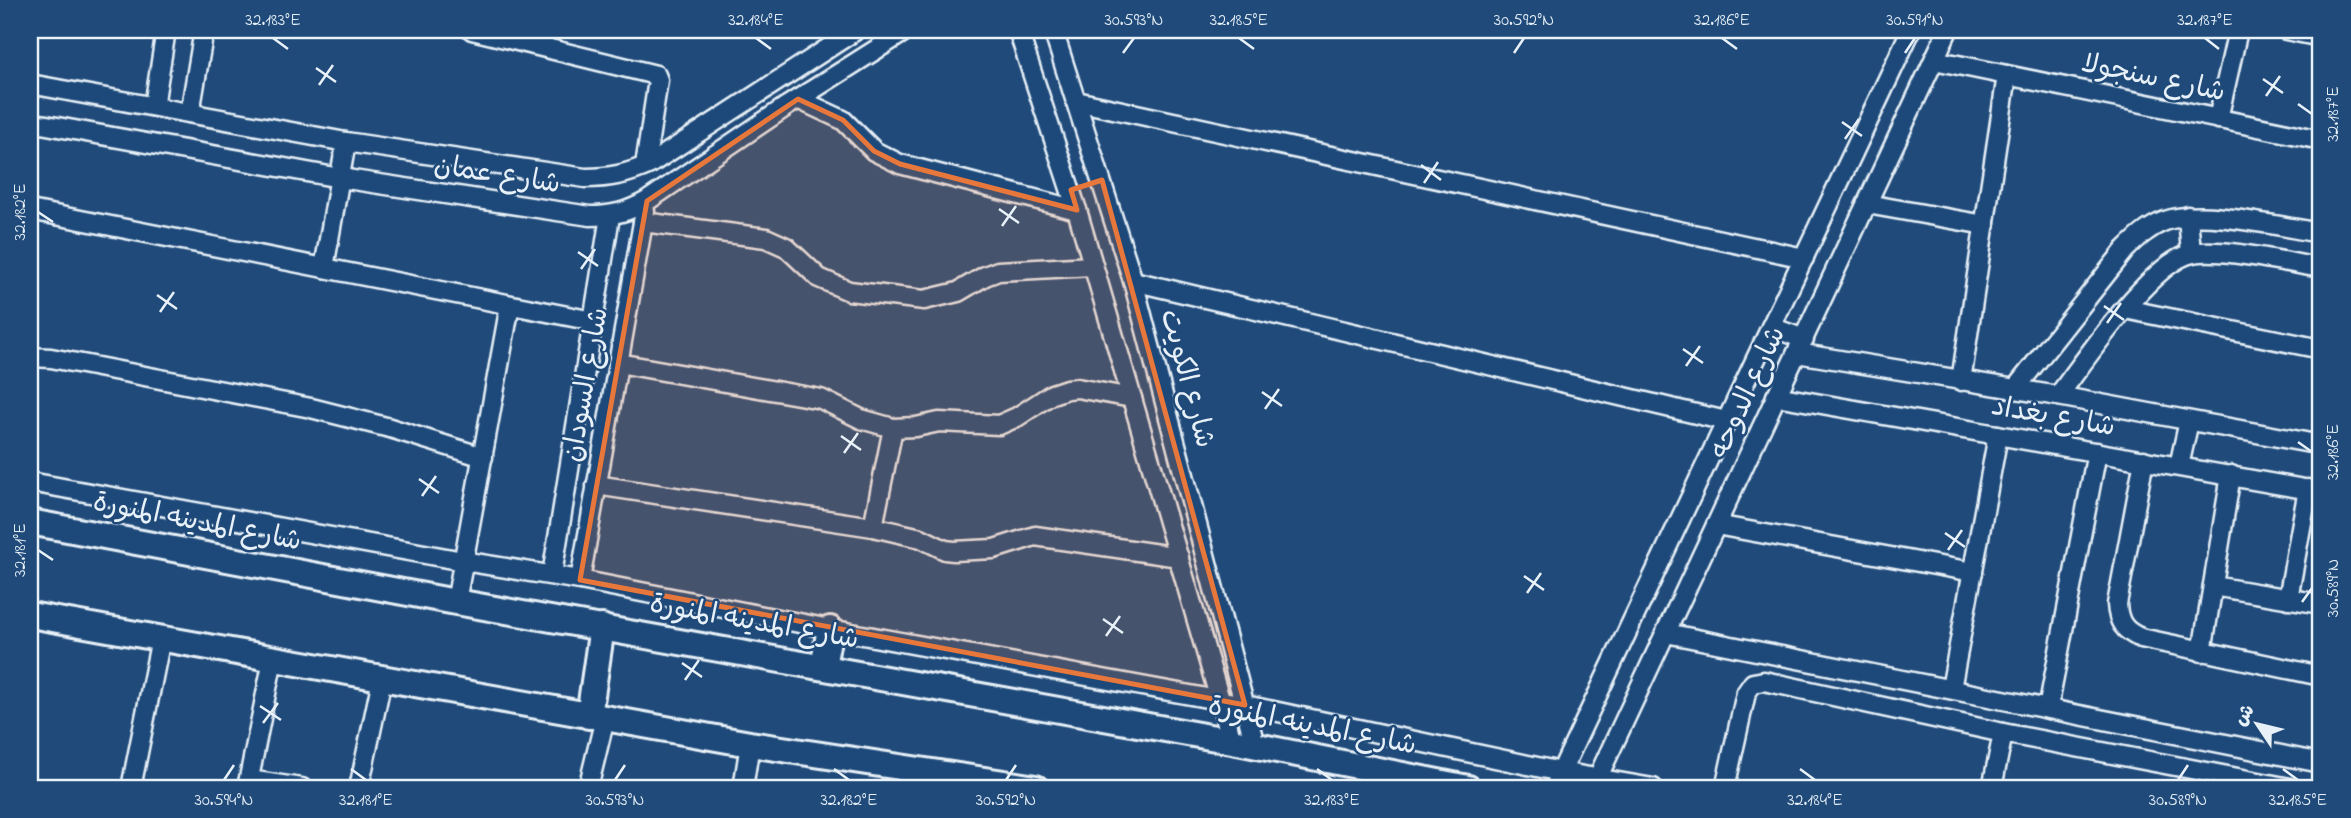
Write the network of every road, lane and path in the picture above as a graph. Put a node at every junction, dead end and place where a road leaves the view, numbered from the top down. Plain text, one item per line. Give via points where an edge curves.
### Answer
1 (166, 30) edge
2 (204, 30) edge
3 (472, 30) edge
4 (856, 30) edge
5 (907, 30) edge
6 (1018, 30) edge
7 (1053, 30) edge
8 (1911, 30) edge
9 (1948, 30) edge
10 (2238, 30) edge
11 (2287, 30) edge
12 (2321, 37) edge
13 (1934, 60) junction
14 (2007, 75) junction
15 (30, 85) edge
16 (798, 99) junction
17 (1076, 101) junction
18 (153, 106) junction
19 (190, 113) junction
20 (2218, 119) junction
21 (30, 122) edge
22 (2321, 140) edge
23 (346, 142) junction
24 (669, 151) junction
25 (645, 166) junction
26 (687, 174) junction
27 (340, 178) junction
28 (1102, 180) junction
29 (1071, 190) junction
30 (647, 201) junction
31 (1867, 204) junction
32 (30, 210) edge
33 (1077, 210) junction
34 (610, 216) junction
35 (2188, 216) junction
36 (643, 222) junction
37 (1985, 225) junction
38 (2321, 233) edge
39 (2191, 253) junction
40 (1804, 258) junction
41 (1093, 266) junction
42 (324, 268) junction
43 (2321, 268) edge
44 (1133, 281) junction
45 (510, 305) junction
46 (2125, 309) junction
47 (593, 321) junction
48 (1771, 327) junction
49 (1800, 346) junction
50 (2321, 349) edge
51 (30, 357) edge
52 (618, 363) junction
53 (1961, 381) junction
54 (2015, 389) junction
55 (1776, 396) junction
56 (2057, 396) junction
57 (1132, 398) junction
58 (1726, 421) junction
59 (2189, 421) junction
60 (893, 428) junction
61 (1998, 435) junction
62 (2321, 445) edge
63 (2097, 452) junction
64 (482, 457) junction
65 (2144, 460) junction
66 (2179, 466) junction
67 (2231, 475) junction
68 (30, 482) edge
69 (596, 485) junction
70 (2315, 490) edge
71 (30, 522) edge
72 (1716, 525) junction
73 (873, 527) junction
74 (1179, 557) junction
75 (463, 561) junction
76 (1973, 572) junction
77 (552, 575) junction
78 (580, 580) junction
79 (2213, 586) junction
80 (2288, 599) junction
81 (456, 601) junction
82 (2321, 604) edge
83 (30, 615) edge
84 (602, 626) junction
85 (830, 629) junction
86 (1665, 632) junction
87 (161, 638) junction
88 (2202, 652) junction
89 (273, 659) junction
90 (823, 666) junction
91 (2321, 677) edge
92 (382, 679) junction
93 (1951, 689) junction
94 (1221, 701) junction
95 (1245, 705) junction
96 (2048, 709) junction
97 (597, 717) junction
98 (2003, 733) junction
99 (1244, 743) junction
100 (750, 744) junction
101 (2321, 763) edge
102 (1597, 779) junction
103 (1558, 780) edge
104 (956, 781) edge
105 (248, 784) edge
106 (2264, 786) edge
107 (131, 788) edge
108 (302, 788) edge
109 (359, 788) edge
110 (588, 788) edge
111 (743, 788) edge
112 (1036, 788) edge
113 (1468, 788) edge
114 (1653, 788) edge
115 (1726, 788) edge
116 (1992, 788) edge
117 (2290, 788) edge

1 - 18 street
2 - 19 street
3 - 25 street via 656,75
4 - 24 street, شارع عمان
5 - 16 street, شارع عمان
6 - 29 street, شارع الكويت
7 - 17 street, شارع الكويت
8 - 40 street, شارع الدوحه
9 - 13 street, شارع الدوحه
10 - 20 street
11 - 12 street
13 - 14 street, شارع سنجولا
13 - 31 street, شارع الدوحه
14 - 20 street, شارع سنجولا
14 - 37 street
15 - 18 street, شارع عمان
16 - 26 street, شارع عمان
16 - 33 street via 843,120 874,151 900,164
17 - 28 street, شارع الكويت
17 - 40 street
18 - 19 street, شارع عمان
19 - 23 street, شارع عمان
20 - 22 street, شارع سنجولا
21 - 27 street, شارع عمان
23 - 25 street, شارع عمان via 585,178 607,178
23 - 27 street
24 - 25 street, شارع عمان
24 - 26 street
26 - 30 street, شارع عمان
27 - 34 street, شارع عمان
27 - 42 street
28 - 29 street
28 - 44 street, شارع الكويت
29 - 33 street, شارع الكويت
30 - 34 street, شارع عمان
30 - 36 street, شارع السودان
31 - 37 street
31 - 49 street, شارع الدوحه
32 - 42 street
33 - 41 street, شارع الكويت
34 - 47 street, شارع السودان
35 - 38 street
35 - 39 street
35 - 54 street via 2164,221 2125,250
36 - 41 street via 766,238 786,247 833,286 924,300 958,292 998,271
36 - 52 street, شارع السودان
37 - 53 street
39 - 43 street via 2211,251
39 - 46 street via 2172,260
40 - 48 street, شارع الدوحه
41 - 57 street, شارع الكويت
42 - 45 street
44 - 58 street
44 - 95 street, شارع الكويت
45 - 47 street
45 - 64 street
46 - 50 street
46 - 56 street
47 - 77 street, شارع السودان
48 - 49 street, شارع بغداد
48 - 58 street, شارع الدوحه
49 - 53 street, شارع بغداد
49 - 55 street, شارع الدوحه
51 - 64 street via 311,408
52 - 60 street via 821,399
52 - 69 street, شارع السودان
53 - 54 street, شارع بغداد
54 - 56 street, شارع بغداد
55 - 61 street, شارع بغداد
55 - 72 street, شارع الدوحه
56 - 59 street, شارع بغداد
57 - 60 street via 1068,388 999,425 939,422
57 - 74 street, شارع الكويت
58 - 103 street, شارع الدوحه
59 - 62 street, شارع بغداد
59 - 66 street
60 - 73 street
61 - 63 street, شارع بغداد
61 - 76 street
63 - 65 street, شارع بغداد
63 - 96 street
64 - 75 street
65 - 66 street, شارع بغداد
65 - 88 street via 2118,615 2130,634
66 - 67 street, شارع بغداد
67 - 70 street, شارع بغداد
67 - 79 street
68 - 75 street
69 - 73 street
69 - 78 street, شارع السودان
70 - 80 street
71 - 81 main road, شارع المدينه المنورة
72 - 76 street
72 - 86 street, شارع الدوحه
73 - 74 street via 954,551 994,549 1035,536
74 - 94 street, شارع الكويت
75 - 77 street
75 - 81 street
76 - 93 street
77 - 78 street
78 - 85 street
79 - 80 street
79 - 88 street
80 - 82 street
81 - 84 main road, شارع المدينه المنورة
83 - 87 main road
84 - 90 main road, شارع المدينه المنورة
84 - 97 main road
85 - 90 main road
85 - 94 street
86 - 93 street
86 - 102 street, شارع الدوحه
87 - 89 main road
87 - 107 street
88 - 91 street
89 - 92 main road
89 - 105 street
90 - 99 main road, شارع المدينه المنورة
92 - 97 main road
92 - 109 street
93 - 96 street
94 - 95 street
94 - 99 street, شارع الكويت
95 - 99 street, شارع الكويت
95 - 103 street
96 - 101 street
97 - 100 main road
97 - 110 street
98 - 106 street
98 - 115 street via 1758,681 1745,693
98 - 116 street
99 - 113 main road, شارع المدينه المنورة
100 - 104 main road
100 - 111 street
102 - 103 street
102 - 114 street
104 - 112 main road
105 - 108 street
106 - 117 street

